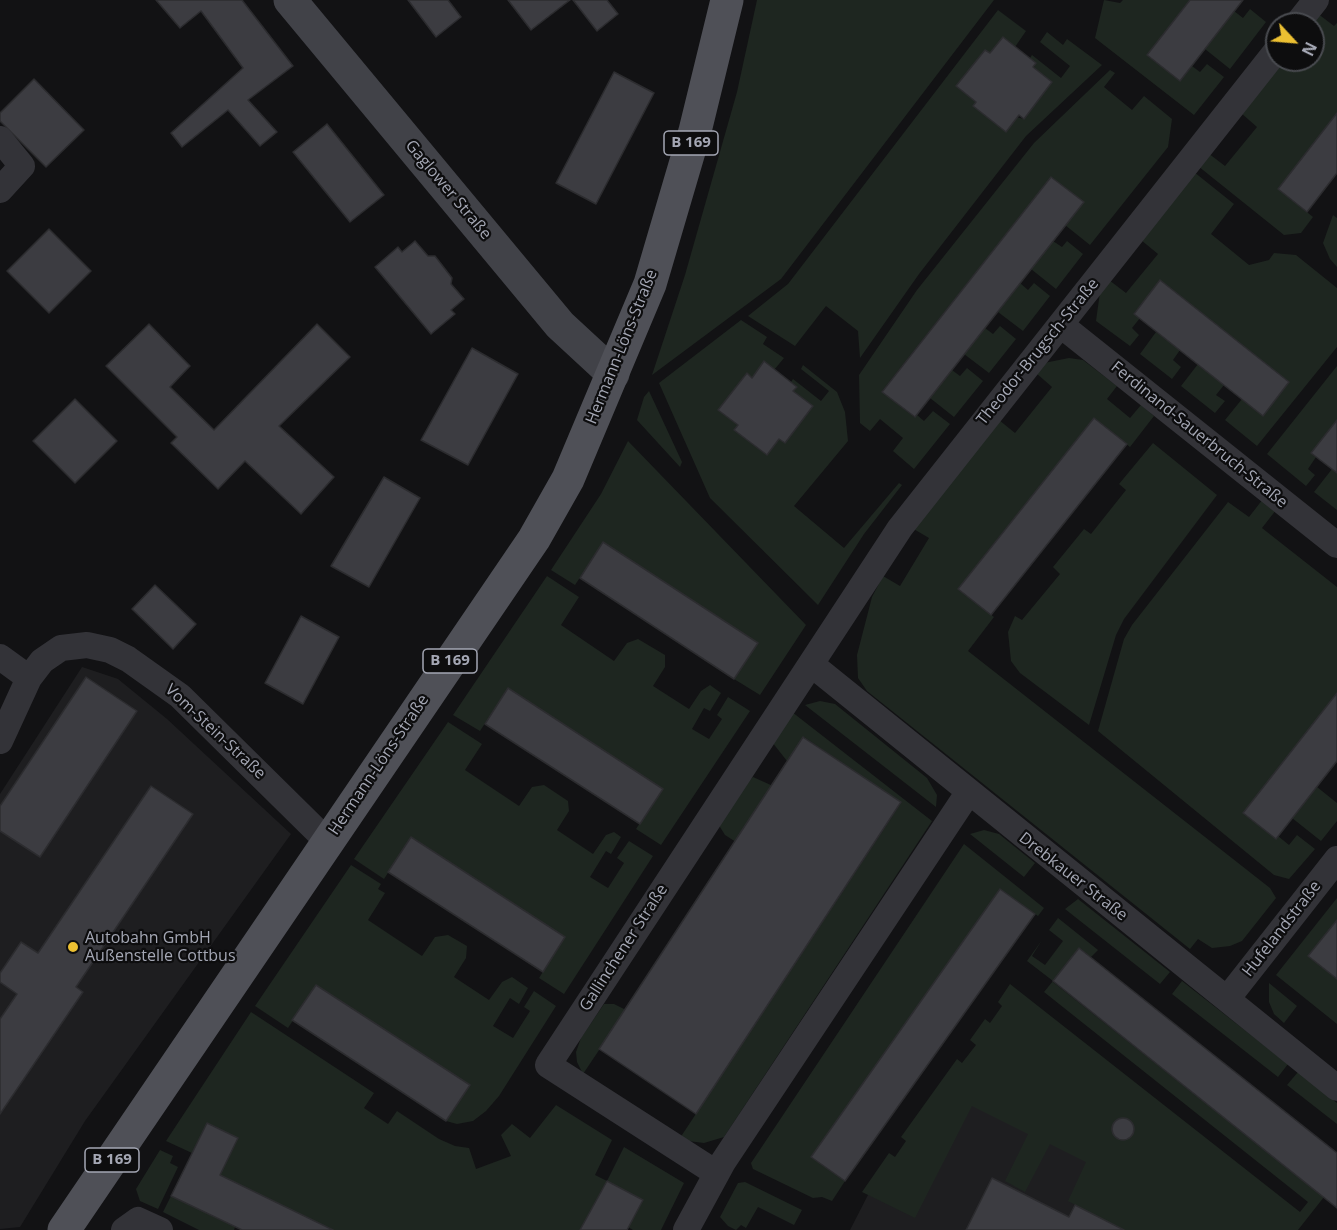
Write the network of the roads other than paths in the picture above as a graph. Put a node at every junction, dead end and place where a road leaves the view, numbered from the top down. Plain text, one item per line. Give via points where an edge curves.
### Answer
1 (290, 0) edge
2 (728, 0) edge
3 (1316, 0) edge
4 (1306, 12) edge
5 (1265, 65) edge
6 (0, 139) edge
7 (0, 190) edge
8 (1060, 325) junction
9 (613, 374) junction
10 (1337, 545) edge
11 (0, 657) edge
12 (811, 664) junction
13 (29, 678) junction
14 (0, 741) edge
15 (968, 793) junction
16 (327, 840) junction
17 (1337, 859) edge
18 (1227, 999) junction
19 (1337, 1088) edge
20 (717, 1173) junction
21 (64, 1230) edge
22 (686, 1230) edge

1 - 9 street, Gaglower Straße via 560,325
2 - 9 main road, Hermann-Löns-Straße / B 169 via 650,284
3 - 4 street
5 - 8 street, Theodor-Brugsch-Straße
6 - 7 street via 22,166
8 - 10 street, Ferdinand-Sauerbruch-Straße
8 - 12 street, Theodor-Brugsch-Straße via 900,528
9 - 16 main road, Hermann-Löns-Straße / B 169 via 568,479 534,539
11 - 13 street
12 - 15 street, Drebkauer Straße
12 - 20 street, Gallinchener Straße via 548,1065
13 - 14 street, Vom-Stein-Straße
13 - 16 street, Vom-Stein-Straße via 42,661 61,648 87,645 128,659 180,696
15 - 18 street, Drebkauer Straße
15 - 20 street
16 - 21 main road, Hermann-Löns-Straße / B 169
17 - 18 street, Hufelandstraße
18 - 19 street, Drebkauer Straße
20 - 22 street

